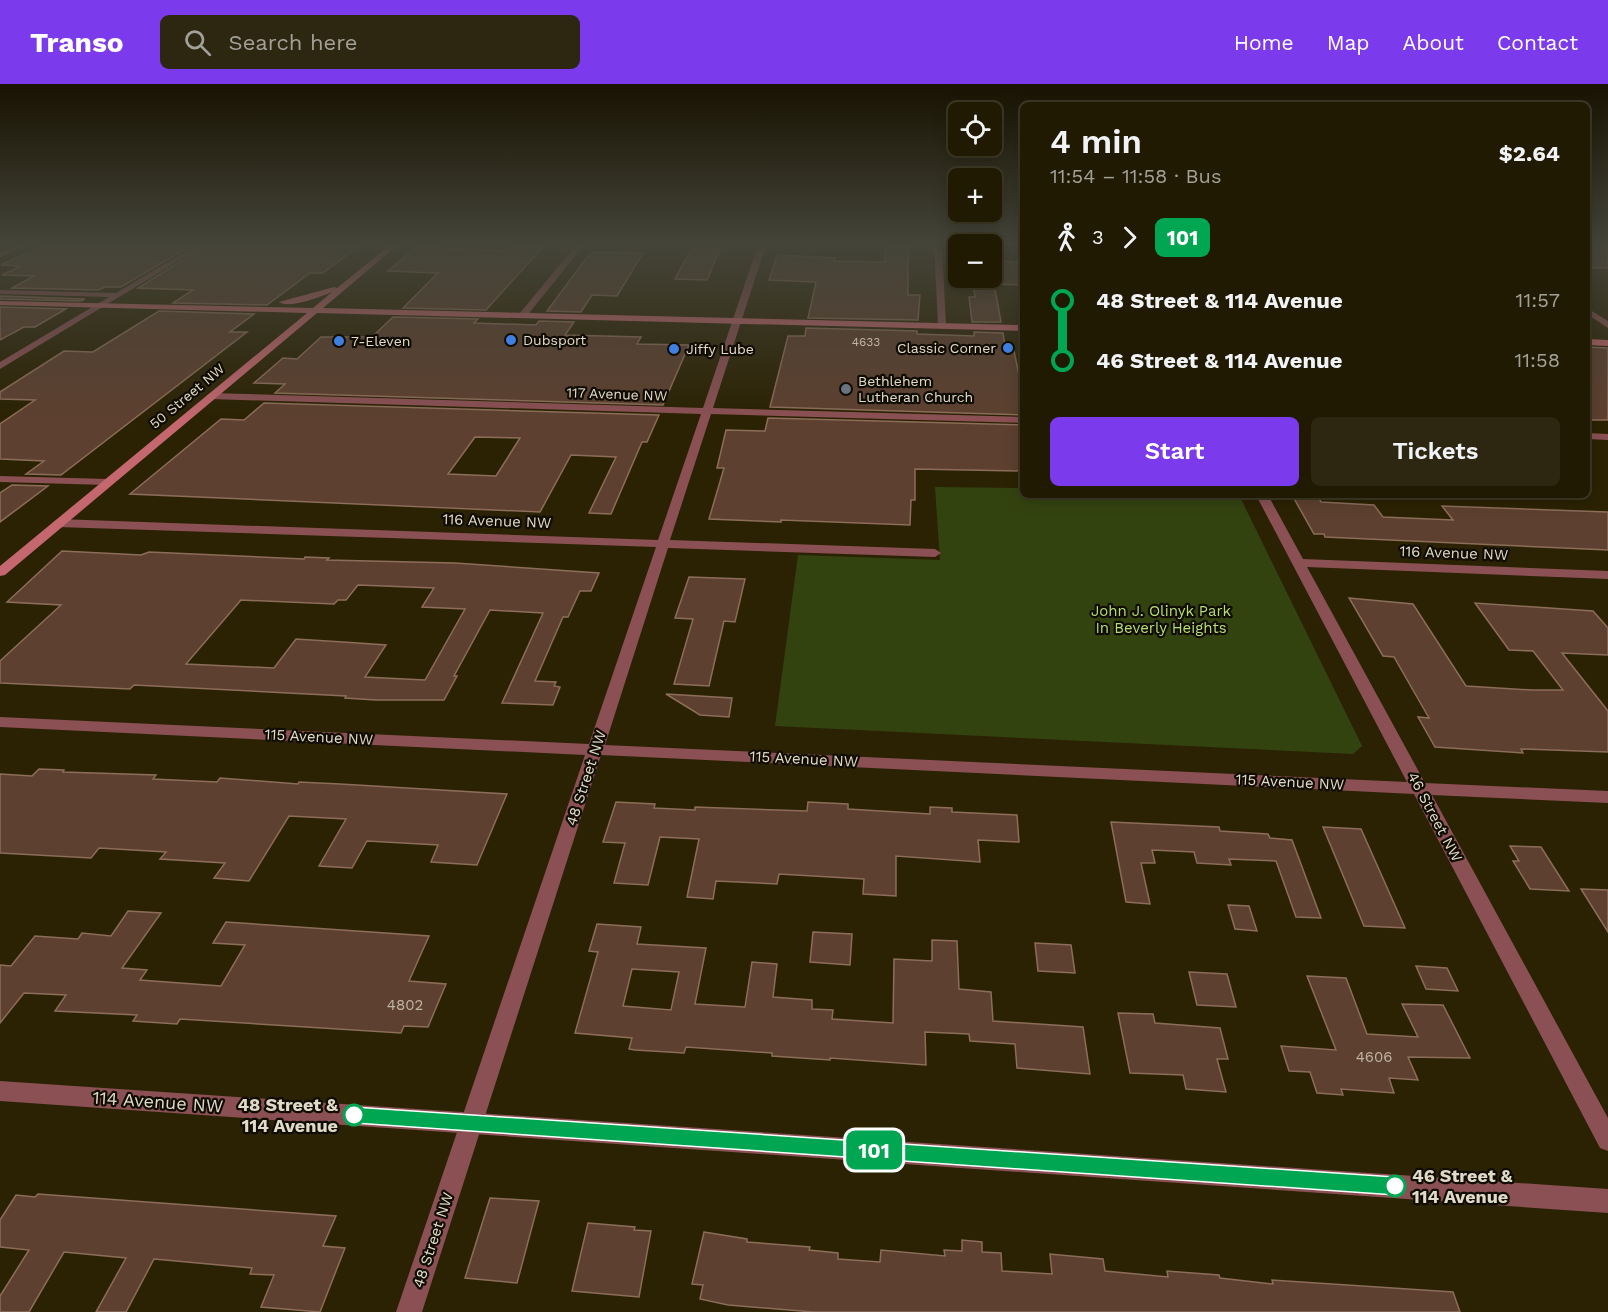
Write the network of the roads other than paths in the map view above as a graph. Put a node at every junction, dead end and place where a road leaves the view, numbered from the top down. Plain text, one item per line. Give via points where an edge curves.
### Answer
1 (105, 302) edge
2 (280, 302) edge
3 (325, 302) edge
4 (534, 302) edge
5 (743, 302) edge
6 (941, 302) edge
7 (0, 303) edge
8 (100, 305) junction
9 (236, 309) junction
10 (315, 311) junction
11 (1590, 312) edge
12 (523, 315) junction
13 (737, 321) junction
14 (1608, 325) edge
15 (942, 326) junction
16 (1020, 328) edge
17 (1590, 342) edge
18 (1608, 343) edge
19 (0, 366) edge
20 (211, 396) junction
21 (707, 412) junction
22 (1020, 420) edge
23 (1590, 436) edge
24 (1608, 437) edge
25 (0, 479) edge
26 (107, 482) junction
27 (1264, 498) edge
28 (58, 523) junction
29 (664, 543) junction
30 (935, 553) dead end
31 (1299, 563) junction
32 (0, 572) edge
33 (1608, 575) edge
34 (0, 722) edge
35 (595, 749) junction
36 (1419, 788) junction
37 (1608, 797) edge
38 (0, 1091) edge
39 (472, 1123) junction
40 (1608, 1140) edge
41 (1608, 1201) edge
42 (410, 1312) edge

1 - 8 street
2 - 9 main road
3 - 10 main road, 50 Street NW
4 - 12 street
5 - 13 street, 48 Street NW
6 - 15 street
7 - 8 main road
8 - 9 main road
8 - 19 street
9 - 10 main road
10 - 12 main road
10 - 20 main road, 50 Street NW
11 - 14 street
12 - 13 main road
13 - 15 main road
13 - 21 street, 48 Street NW
15 - 16 main road
17 - 18 main road
20 - 21 street, 117 Avenue NW
20 - 26 main road, 50 Street NW
21 - 22 street, 117 Avenue NW
21 - 29 street, 48 Street NW
23 - 24 street
25 - 26 street
26 - 28 main road, 50 Street NW
27 - 31 street, 46 Street NW
28 - 29 street, 116 Avenue NW
28 - 32 main road, 50 Street NW
29 - 30 street, 116 Avenue NW
29 - 35 street, 48 Street NW
31 - 33 street, 116 Avenue NW
31 - 36 street, 46 Street NW
34 - 35 street, 115 Avenue NW
35 - 36 street, 115 Avenue NW
35 - 39 street, 48 Street NW
36 - 37 street, 115 Avenue NW
36 - 40 street, 46 Street NW
38 - 39 street, 114 Avenue NW
39 - 41 street, 114 Avenue NW
39 - 42 street, 48 Street NW

